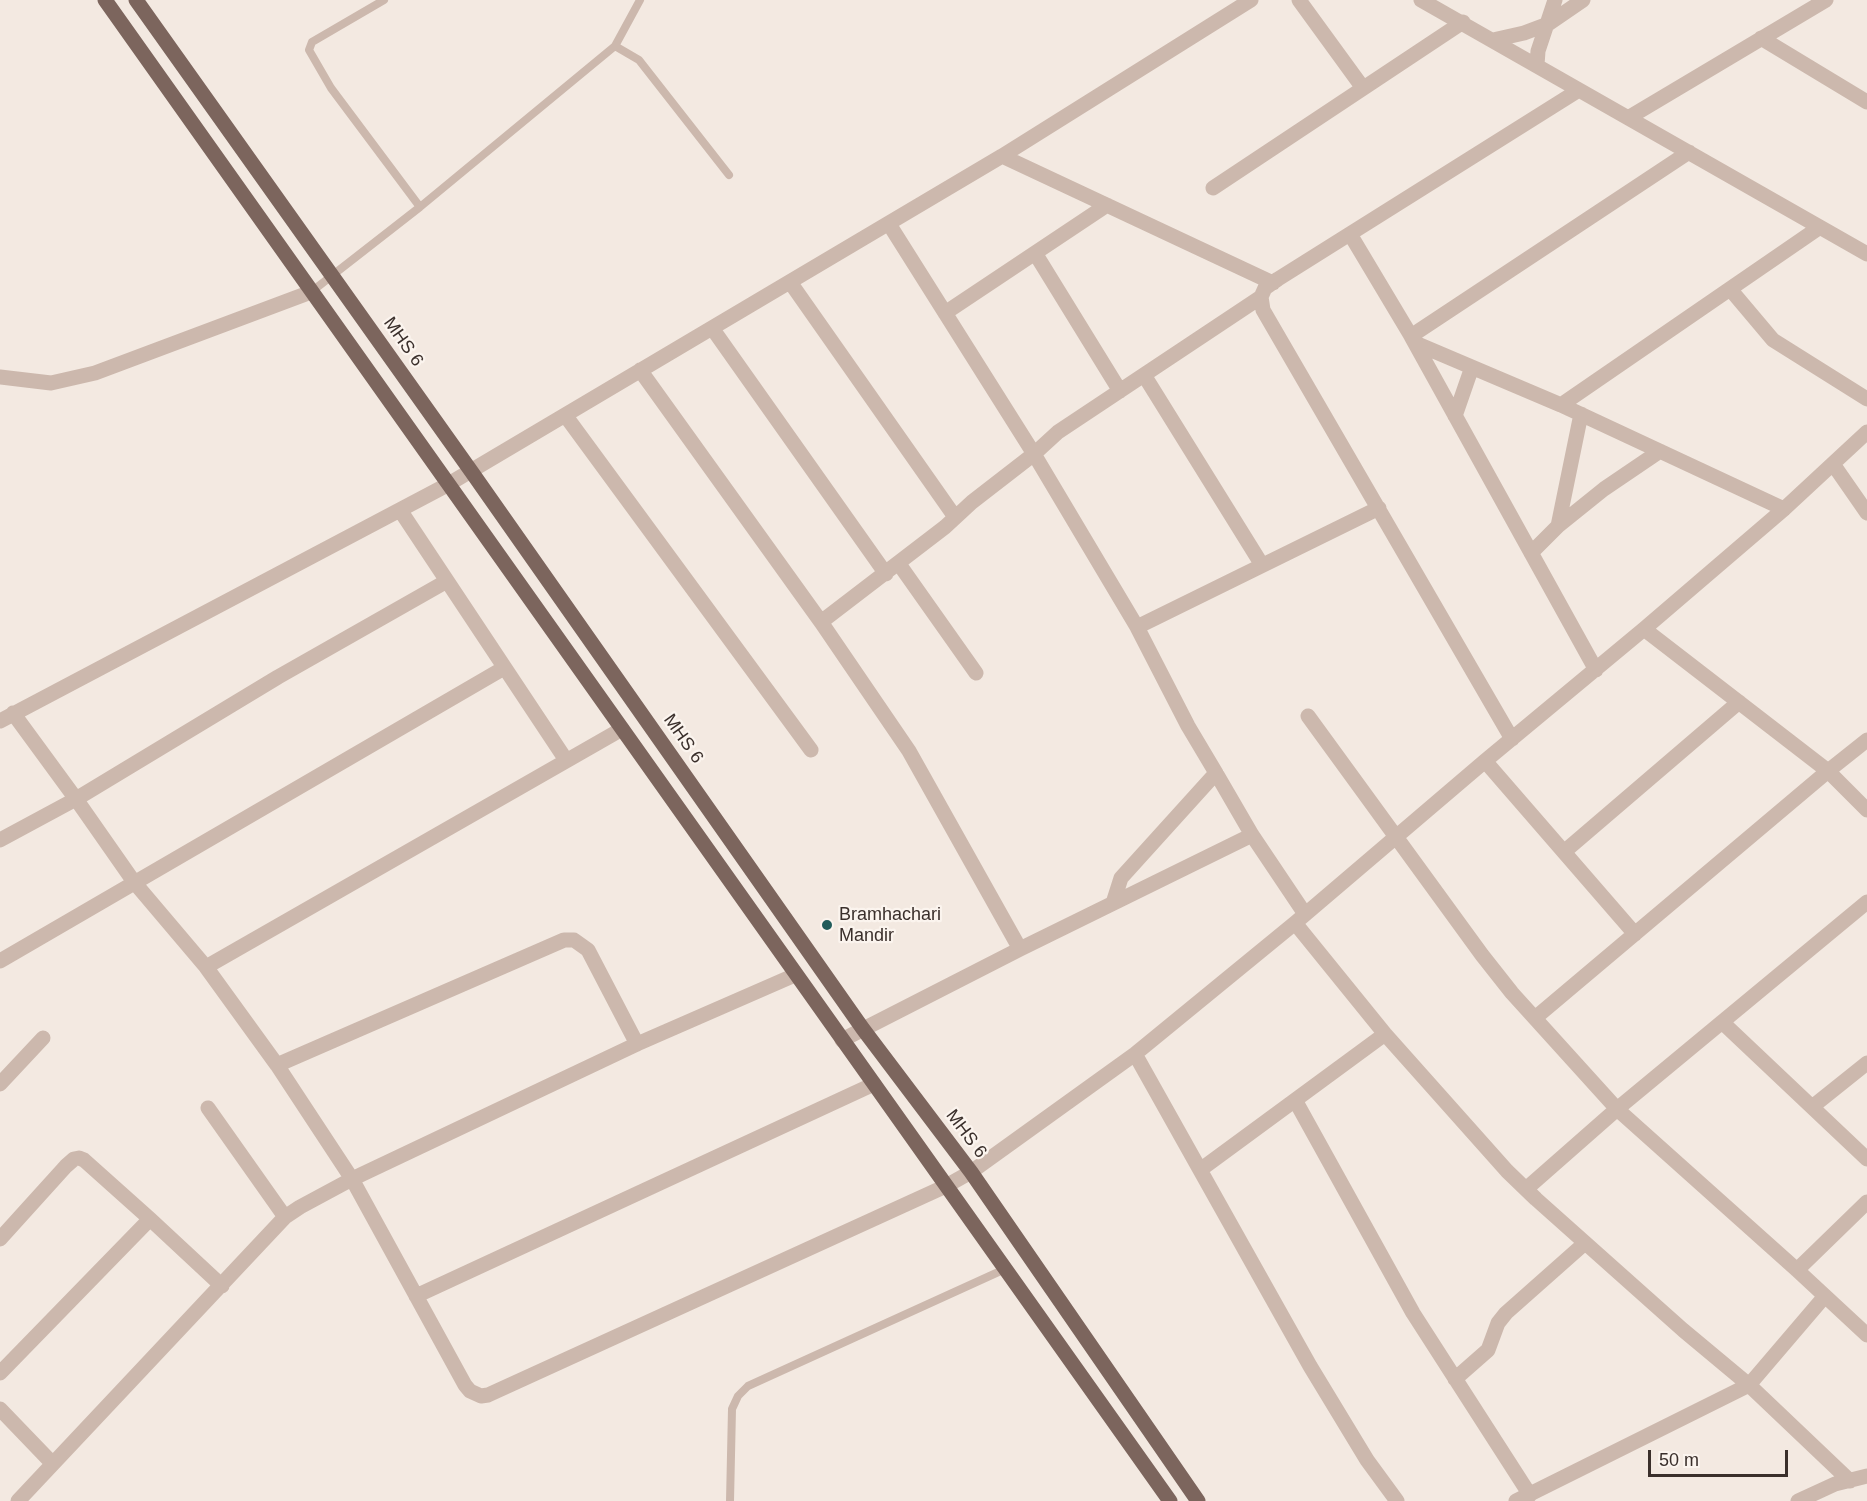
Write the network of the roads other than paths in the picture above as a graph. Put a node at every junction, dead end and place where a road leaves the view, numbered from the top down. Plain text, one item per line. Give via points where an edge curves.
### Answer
1 (105, 0) edge
2 (136, 0) edge
3 (384, 0) edge
4 (640, 0) edge
5 (1251, 0) edge
6 (1299, 0) edge
7 (1421, 0) edge
8 (1555, 0) edge
9 (1583, 0) edge
10 (1826, 0) edge
11 (1463, 22) junction
12 (1548, 24) junction
13 (1761, 38) junction
14 (1493, 40) junction
15 (615, 45) junction
16 (1537, 65) junction
17 (1363, 88) junction
18 (1580, 90) junction
19 (1867, 102) edge
20 (1628, 118) junction
21 (1689, 152) junction
22 (1002, 156) junction
23 (729, 175) dead end
24 (1213, 188) dead end
25 (1107, 205) junction
26 (420, 207) junction
27 (889, 224) junction
28 (1820, 227) junction
29 (1350, 234) junction
30 (1035, 253) junction
31 (1867, 254) edge
32 (332, 276) junction
33 (790, 282) junction
34 (1273, 283) junction
35 (1730, 289) junction
36 (311, 292) junction
37 (1261, 297) junction
38 (945, 313) junction
39 (712, 328) junction
40 (1413, 340) junction
41 (1472, 367) junction
42 (640, 370) junction
43 (1144, 375) junction
44 (0, 377) edge
45 (1120, 391) junction
46 (1867, 399) edge
47 (1561, 405) junction
48 (1581, 414) junction
49 (565, 415) junction
50 (1455, 416) junction
51 (1867, 432) edge
52 (1660, 451) junction
53 (1034, 454) junction
54 (1833, 464) junction
55 (471, 471) junction
56 (447, 484) junction
57 (1379, 508) junction
58 (1784, 509) junction
59 (400, 510) junction
60 (1867, 513) edge
61 (955, 517) junction
62 (1558, 526) junction
63 (1531, 552) junction
64 (899, 564) junction
65 (1262, 565) junction
66 (886, 574) junction
67 (447, 581) junction
68 (821, 622) junction
69 (1137, 627) junction
70 (1644, 629) junction
71 (504, 668) junction
72 (1596, 670) junction
73 (976, 673) dead end
74 (1739, 702) junction
75 (1308, 716) dead end
76 (7, 717) edge
77 (622, 729) junction
78 (1512, 738) junction
79 (1867, 740) edge
80 (811, 750) dead end
81 (566, 760) junction
82 (1485, 761) junction
83 (1828, 771) junction
84 (1216, 774) junction
85 (76, 799) junction
86 (1867, 810) edge
87 (1252, 835) junction
88 (1395, 838) junction
89 (0, 840) edge
90 (1564, 851) junction
91 (134, 882) junction
92 (1867, 902) edge
93 (1113, 903) junction
94 (1300, 919) junction
95 (1635, 933) junction
96 (1020, 949) junction
97 (0, 961) edge
98 (206, 968) junction
99 (795, 975) junction
100 (1535, 1018) junction
101 (1722, 1022) junction
102 (863, 1029) junction
103 (1385, 1034) junction
104 (44, 1038) dead end
105 (842, 1040) junction
106 (637, 1044) junction
107 (1135, 1054) junction
108 (1867, 1063) edge
109 (277, 1065) junction
110 (0, 1084) edge
111 (874, 1084) junction
112 (1295, 1100) junction
113 (1812, 1107) junction
114 (208, 1108) dead end
115 (1617, 1109) junction
116 (1867, 1159) edge
117 (1200, 1170) junction
118 (971, 1172) junction
119 (352, 1179) junction
120 (946, 1186) junction
121 (1526, 1189) junction
122 (1867, 1202) edge
123 (285, 1217) junction
124 (150, 1219) junction
125 (0, 1239) edge
126 (1585, 1243) junction
127 (1005, 1269) junction
128 (1797, 1270) junction
129 (222, 1286) junction
130 (416, 1296) junction
131 (1825, 1296) junction
132 (1867, 1335) edge
133 (0, 1373) edge
134 (1455, 1379) junction
135 (1749, 1385) junction
136 (0, 1409) edge
137 (52, 1463) junction
138 (1867, 1476) edge
139 (1850, 1481) junction
140 (1523, 1498) edge
141 (18, 1501) edge
142 (730, 1501) edge
143 (1170, 1501) edge
144 (1198, 1501) edge
145 (1396, 1501) edge
146 (1797, 1501) edge

1 - 36 main road
2 - 32 main road, MHS 6
3 - 26 lane via 312,42 309,50 331,88
4 - 15 lane
5 - 22 street
6 - 17 street
7 - 11 street
8 - 12 street
9 - 12 street
10 - 13 street
11 - 14 street
11 - 17 street
12 - 14 street
12 - 16 street
13 - 19 street
13 - 20 street
14 - 16 street
15 - 23 lane via 639,60
15 - 26 lane
16 - 18 street
17 - 24 street
18 - 20 street
18 - 29 street
20 - 21 street
21 - 28 street
21 - 40 street
22 - 25 street
22 - 27 street
25 - 30 street
25 - 34 street
26 - 32 lane
27 - 33 street
27 - 38 street
28 - 31 street
28 - 35 street
29 - 34 street
29 - 40 street
30 - 38 street
30 - 45 street
32 - 36 lane
32 - 55 main road, MHS 6
33 - 39 street
33 - 61 street
34 - 37 street
35 - 46 street via 1773,340
35 - 47 street
36 - 44 street via 95,373 51,383
36 - 56 main road
37 - 43 street
37 - 57 street via 1263,310
38 - 53 street
39 - 42 street
39 - 66 street
40 - 41 street
40 - 50 street
41 - 47 street
41 - 50 street
42 - 49 street
42 - 68 street
43 - 45 street
43 - 65 street
45 - 53 street via 1058,432
47 - 48 street
48 - 52 street
48 - 62 street
49 - 55 street
49 - 80 street
50 - 63 street
51 - 54 street
52 - 58 street
52 - 62 street
53 - 61 street
53 - 69 street
54 - 58 street
54 - 60 street
55 - 56 street
55 - 102 main road, MHS 6
56 - 59 street
56 - 77 main road
57 - 65 street
57 - 78 street
58 - 70 street
59 - 67 street
59 - 76 street
61 - 64 street
62 - 63 street
63 - 72 street
64 - 66 street
64 - 73 street
65 - 69 street
66 - 68 street
67 - 71 street
67 - 85 street
68 - 96 street via 909,750
69 - 84 street
70 - 72 street
70 - 74 street
71 - 81 street
71 - 91 street
72 - 78 street
74 - 83 street
74 - 90 street
75 - 88 street
76 - 85 street
77 - 81 street
77 - 99 main road
78 - 82 street
79 - 83 street
81 - 98 street
82 - 88 street
82 - 90 street
83 - 86 street
83 - 95 street
84 - 87 street
84 - 93 street via 1121,878
85 - 89 street
85 - 91 street
87 - 93 street
87 - 94 street
88 - 94 street
88 - 100 street via 1482,956
90 - 95 street
91 - 97 street
91 - 98 street
92 - 101 street
93 - 96 street
94 - 103 street
94 - 107 street
95 - 100 street
96 - 102 street
98 - 109 street
99 - 105 main road
99 - 106 street
100 - 115 street
101 - 113 street
101 - 115 street
102 - 105 street
102 - 118 main road, MHS 6
103 - 112 street
103 - 121 street
104 - 110 street
105 - 111 main road
106 - 109 street via 588,950 574,940 564,940
106 - 119 street
107 - 117 street
107 - 118 street
108 - 113 street
109 - 119 street
111 - 120 main road
111 - 130 street
112 - 117 street
112 - 134 street via 1413,1313
113 - 116 street
114 - 123 street
115 - 121 street
115 - 128 street
117 - 145 street via 1310,1366
118 - 120 street
118 - 144 main road, MHS 6
119 - 123 street
119 - 130 street
120 - 127 main road
120 - 130 street via 488,1395 481,1396 465,1385
121 - 126 street
122 - 128 street
123 - 129 street
124 - 125 street via 79,1158 66,1166
124 - 129 street
124 - 133 street
126 - 134 street via 1506,1313 1488,1350
126 - 135 street
127 - 142 lane via 748,1386 732,1409
127 - 143 main road
128 - 131 street
129 - 137 street
131 - 132 street
131 - 135 street
134 - 140 street
135 - 139 street
135 - 140 street
136 - 137 street
137 - 141 street
138 - 139 street
139 - 146 street

